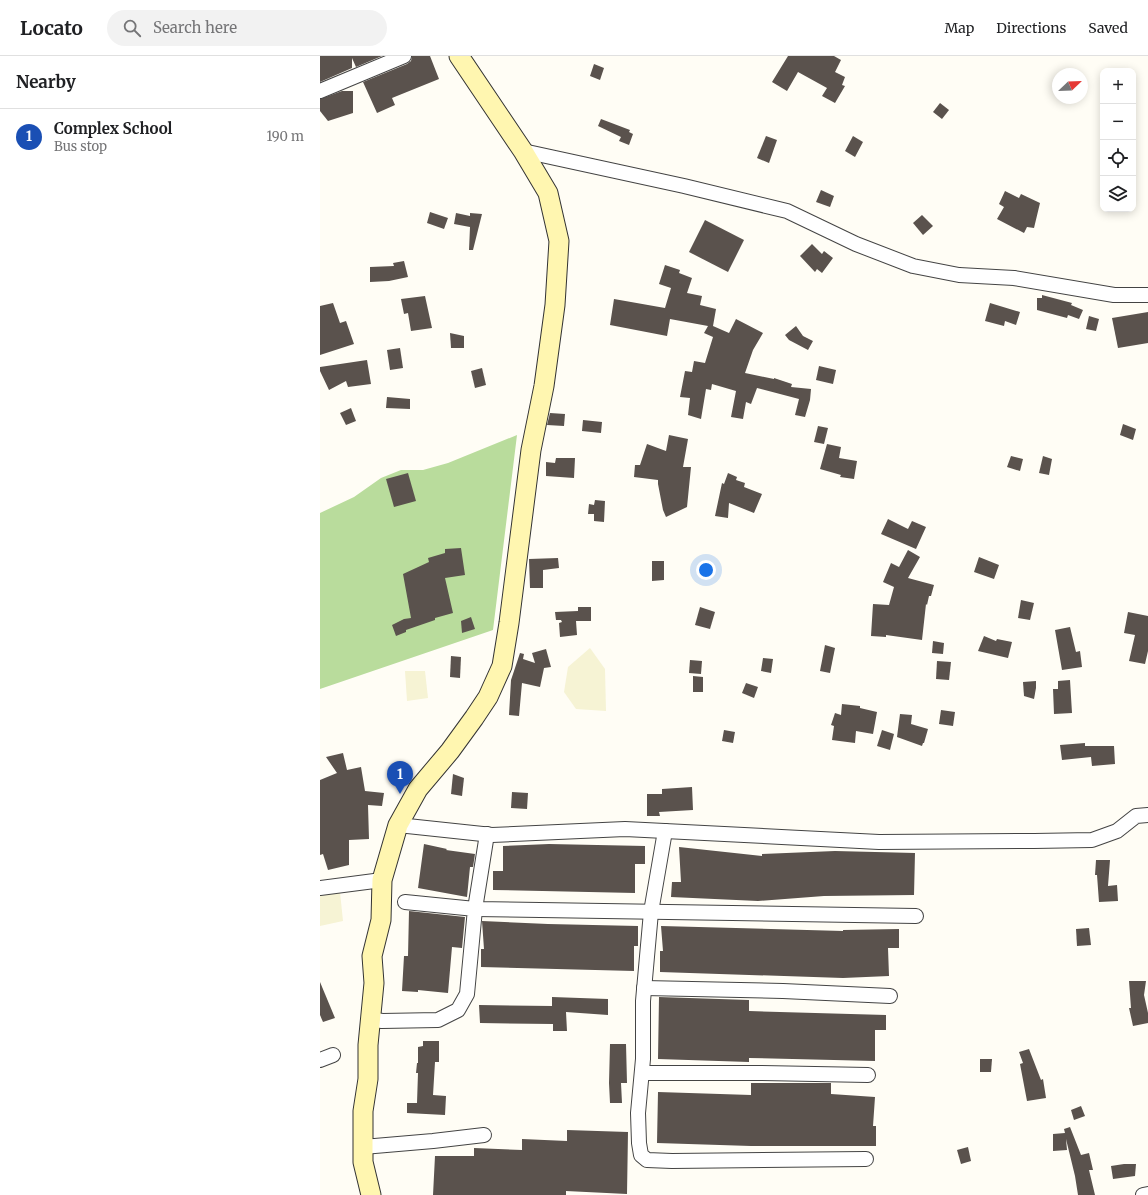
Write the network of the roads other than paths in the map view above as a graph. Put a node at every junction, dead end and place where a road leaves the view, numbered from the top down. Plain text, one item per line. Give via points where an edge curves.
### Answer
1 (404, 56) edge
2 (459, 56) edge
3 (320, 91) edge
4 (523, 151) junction
5 (1148, 295) edge
6 (1148, 815) edge
7 (398, 825) junction
8 (665, 831) junction
9 (487, 834) junction
10 (382, 880) junction
11 (320, 888) edge
12 (405, 902) dead end
13 (475, 909) junction
14 (651, 912) junction
15 (916, 916) dead end
16 (644, 988) junction
17 (890, 996) dead end
18 (370, 1019) junction
19 (642, 1073) junction
20 (868, 1075) dead end
21 (484, 1135) dead end
22 (363, 1147) junction
23 (866, 1159) dead end
24 (371, 1194) edge
25 (1148, 1194) edge
26 (1143, 1195) edge

1 - 3 street
2 - 4 main road
4 - 5 street via 787,211 856,244 914,266 959,274 1014,278 1114,295
4 - 7 main road via 548,193 559,241 556,305 531,450 502,666 474,718 418,789
6 - 8 street via 1136,816 1117,831 1092,840 879,842
7 - 9 street
7 - 10 main road
8 - 9 street via 625,829
8 - 14 street
9 - 13 street
10 - 11 street
10 - 18 main road via 381,920 372,956 374,983
12 - 13 street
13 - 14 street
13 - 18 street via 467,994 458,1010 438,1020
14 - 15 street
14 - 16 street
16 - 17 street
16 - 19 street
18 - 22 main road
19 - 20 street
19 - 23 street via 638,1113 639,1143 641,1155 647,1160
21 - 22 street
22 - 24 main road via 363,1162
25 - 26 street

